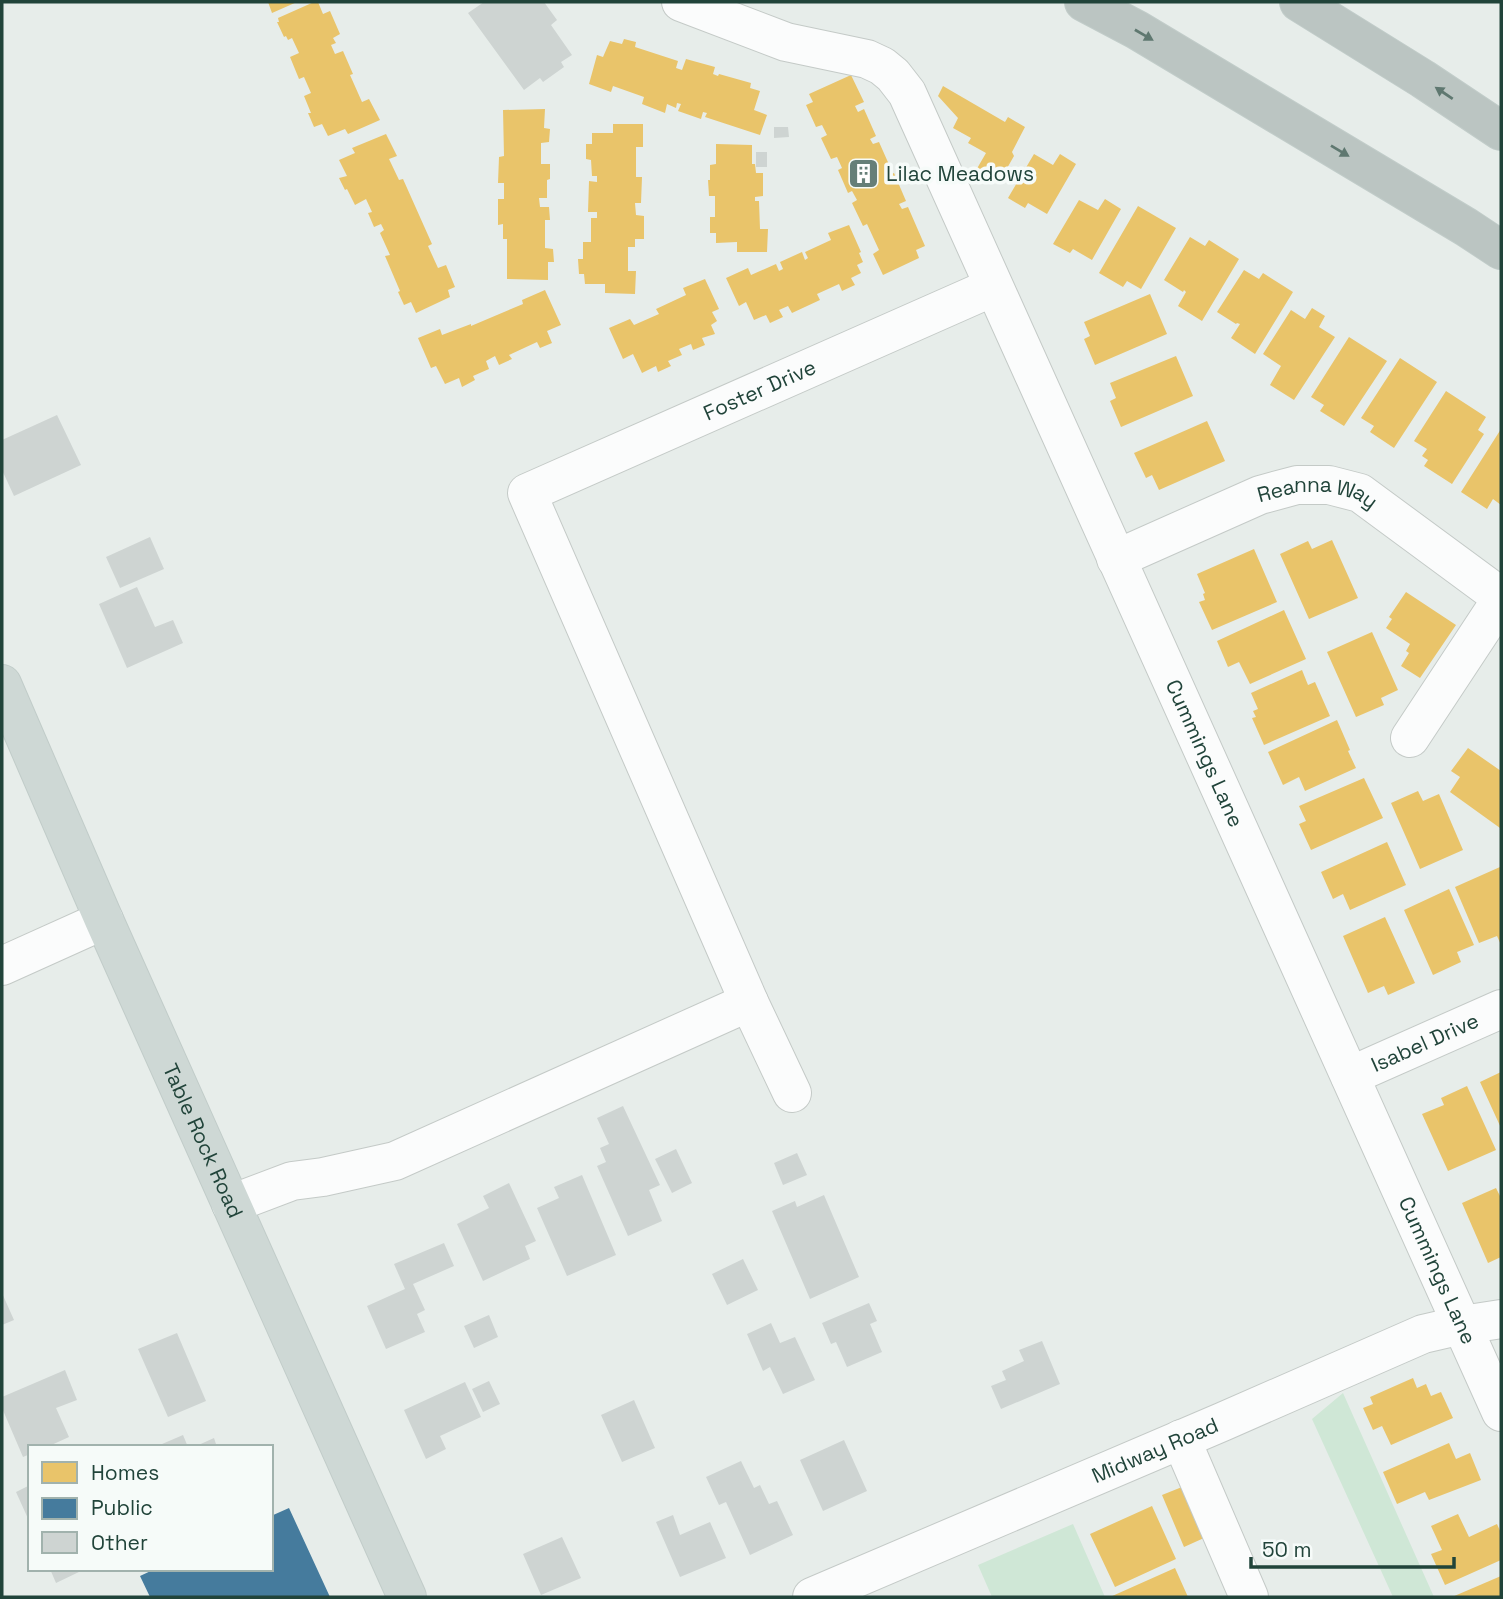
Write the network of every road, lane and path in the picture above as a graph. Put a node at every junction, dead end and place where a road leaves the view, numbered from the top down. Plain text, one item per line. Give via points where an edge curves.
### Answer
1 (681, 2) edge
2 (1084, 2) edge
3 (1299, 2) edge
4 (1501, 131) edge
5 (1501, 250) edge
6 (993, 287) junction
7 (1116, 559) junction
8 (1501, 598) edge
9 (2, 684) edge
10 (1409, 738) dead end
11 (104, 920) junction
12 (2, 966) edge
13 (749, 1002) junction
14 (1501, 1009) edge
15 (1350, 1076) junction
16 (792, 1093) dead end
17 (231, 1204) junction
18 (1501, 1319) edge
19 (1462, 1325) junction
20 (1501, 1412) edge
21 (1181, 1439) junction
22 (407, 1597) edge
23 (812, 1597) edge
24 (1250, 1597) edge

1 - 6 street, Cummings Lane via 786,42 867,59 894,75 907,93
2 -> 5 highway via 1160,43
4 -> 3 highway
6 - 7 street, Cummings Lane
6 - 13 street, Foster Drive via 527,493
7 - 8 street, Reanna Way via 1260,495 1297,485 1329,485 1360,493
7 - 15 street, Cummings Lane
8 - 10 street
9 - 11 main road, Table Rock Road
11 - 12 street
11 - 17 main road, Table Rock Road
13 - 16 street
13 - 17 street via 395,1161 292,1181
14 - 15 street, Isabel Drive
15 - 19 street, Cummings Lane
17 - 22 main road, Table Rock Road
18 - 19 street, Midway Road
19 - 20 street, Cummings Lane
19 - 21 street, Midway Road via 1423,1334
21 - 23 street, Midway Road
21 - 24 street

